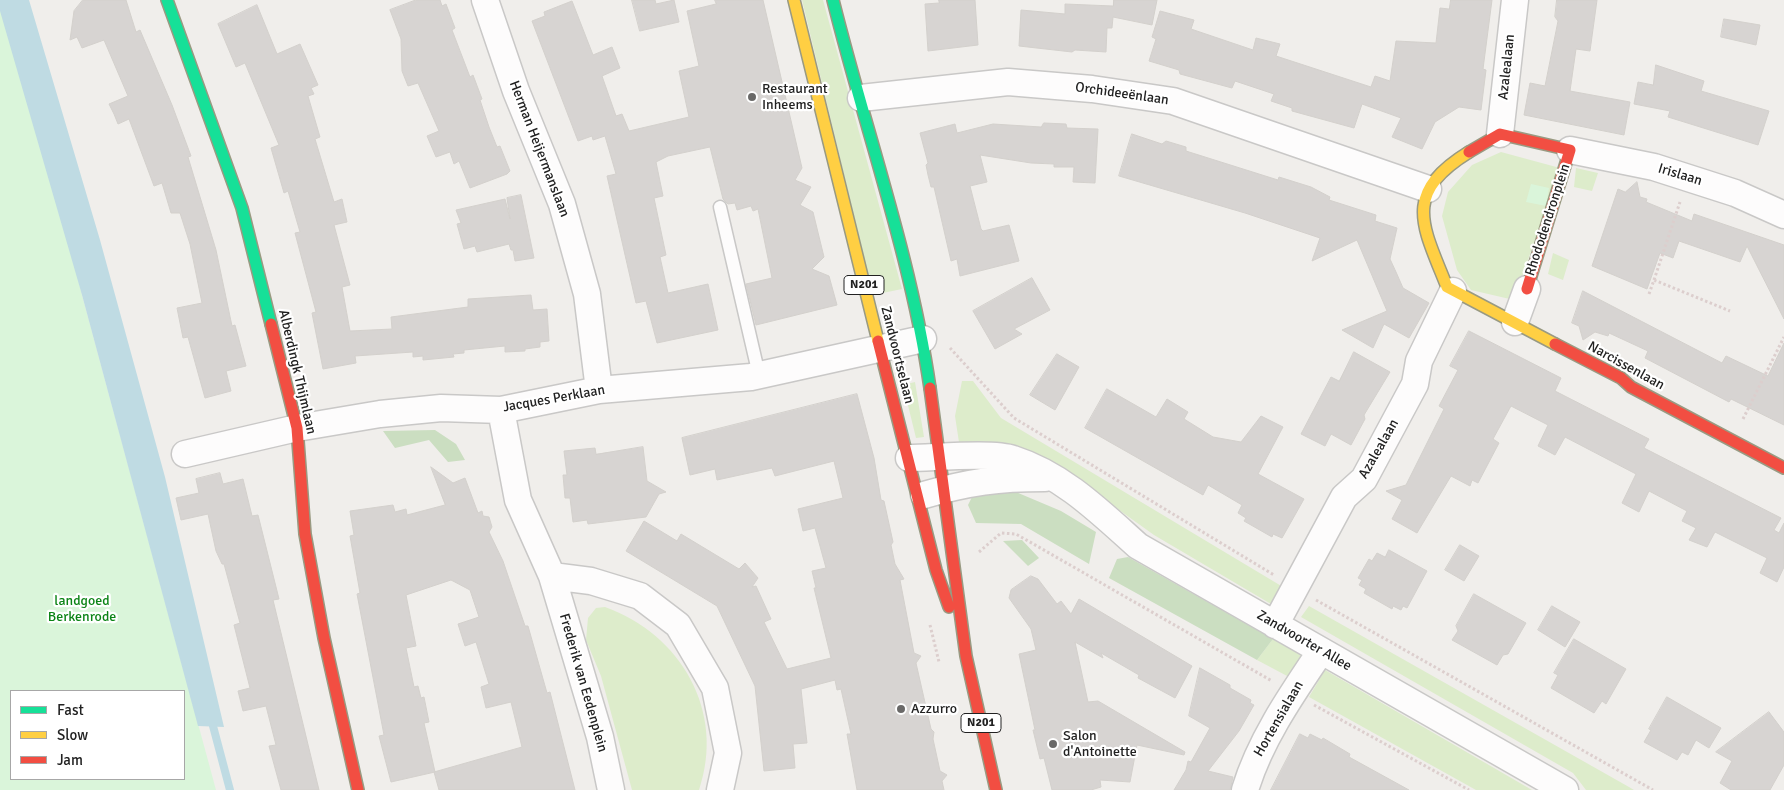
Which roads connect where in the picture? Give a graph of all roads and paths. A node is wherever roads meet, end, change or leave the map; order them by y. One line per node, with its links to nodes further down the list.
1 (167, 0): 25 (street, Alberdingk Thijmlaan)
2 (485, 0): 23 (street, Herman Heijermanslaan)
3 (794, 0): 21 (street, Zandvoortselaan / N201)
4 (833, 0): 6 (street, Zandvoortselaan / N201)
5 (1515, 0): 7 (street, Azalealaan)
6 (861, 98): 10 (street, Orchideeënlaan); 20 (street, Zandvoortselaan / N201)
7 (1500, 134): 8 (street, Rhododendronplein); 10 (street)
8 (1570, 150): 9 (street, Irislaan); 14 (street, Rhododendronplein)
9 (1688, 178): 12 (street, Irislaan); 13 (path)
10 (1428, 189): 15 (street)
11 (720, 207): 22 (lane)
12 (1784, 215)
13 (1654, 280): 16 (path); 17 (path)
14 (1527, 289): 18 (street, Rhododendronplein)
15 (1453, 291): 18 (street, Narcissenlaan); 36 (street, Azalealaan)
16 (1649, 294)
17 (1730, 311)
18 (1515, 322): 26 (street, Narcissenlaan)
19 (1784, 337): 26 (path)
20 (923, 340): 21 (street, Jacques Perklaan); 29 (street, Zandvoortselaan / N201)
21 (880, 349): 22 (street, Jacques Perklaan); 28 (street, Zandvoortselaan / N201)
22 (759, 375): 23 (street, Jacques Perklaan)
23 (599, 390): 24 (street, Jacques Perklaan)
24 (501, 410): 25 (street, Jacques Perklaan); 35 (street, Frederik van Eedenplein)
25 (297, 428): 27 (street, Jacques Perklaan); 40 (street, Alberdingk Thijmlaan)
26 (1732, 441): 30 (street, Narcissenlaan)
27 (185, 454)
28 (909, 458): 29 (street, Zandvoorter Allee); 33 (street, Zandvoortselaan / N201)
29 (940, 458): 31 (street, Zandvoorter Allee); 32 (street, Zandvoortselaan / N201)
30 (1784, 468)
31 (1054, 478): 32 (street); 36 (street, Zandvoorter Allee)
32 (945, 489): 33 (street); 34 (street, Zandvoortselaan / N201)
33 (919, 496): 38 (street, Zandvoortselaan / N201)
34 (955, 566): 38 (street, Zandvoortselaan / N201); 39 (path)
35 (552, 576): 41 (street, Frederik van Eedenplein); 42 (street)
36 (1275, 625): 37 (street, Zandvoorter Allee)
37 (1321, 651): 39 (street, Hortensialaan); 46 (street, Zandvoorter Allee)
38 (966, 656): 43 (street, Zandvoortselaan / N201)
39 (1293, 693): 44 (street, Hortensialaan); 45 (path)
40 (358, 790)
41 (612, 790)
42 (720, 790)
43 (996, 790)
44 (1245, 790)
45 (1469, 790)
46 (1565, 790)

